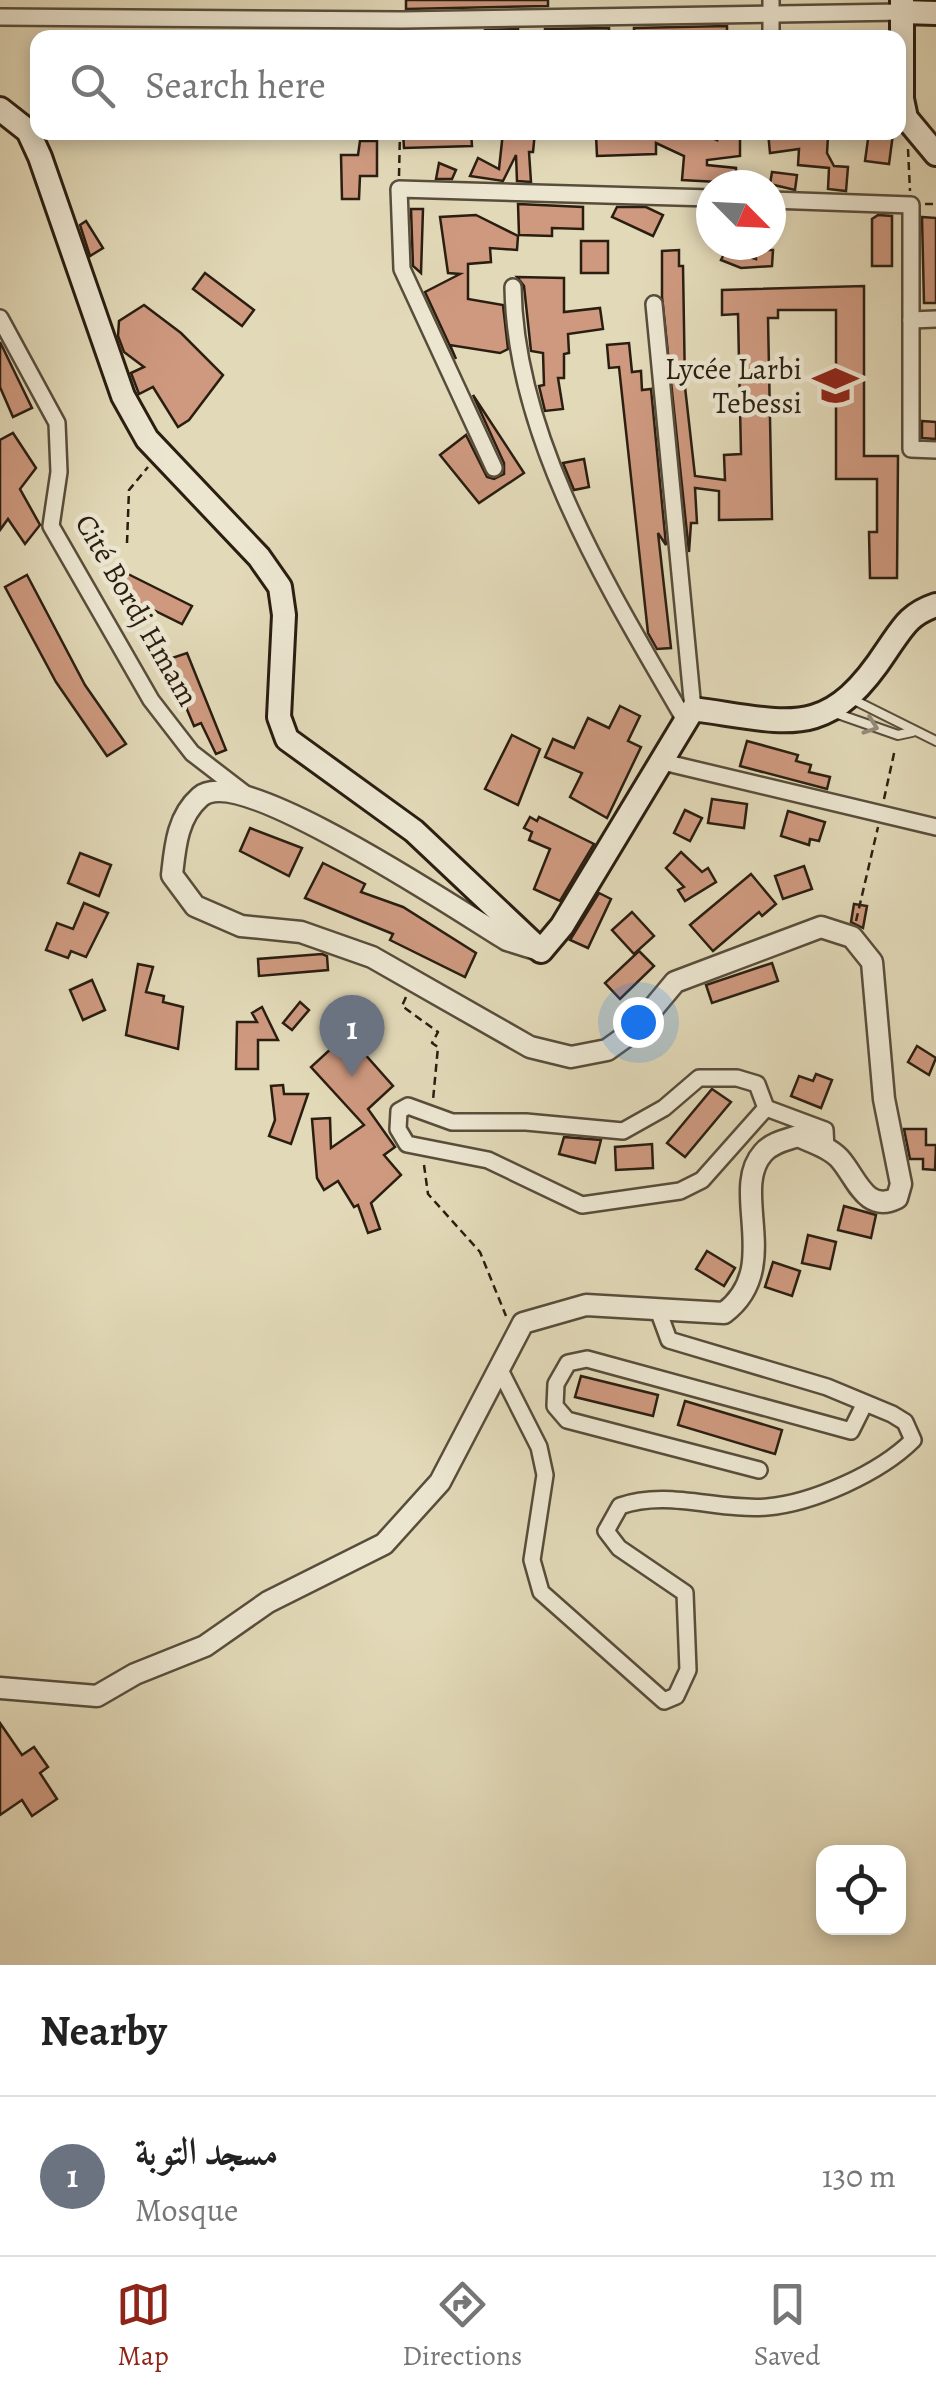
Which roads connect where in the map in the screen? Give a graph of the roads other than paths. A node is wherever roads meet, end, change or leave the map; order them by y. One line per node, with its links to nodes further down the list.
1 (9, 0): 6 (street)
2 (403, 0): 8 (street)
3 (771, 6): 4 (street); 7 (street)
4 (902, 6): 5 (main road)
5 (936, 13)
6 (6, 17): 8 (street)
7 (522, 18): 8 (street); 9 (street)
8 (402, 20)
9 (522, 30)
10 (1, 108): 12 (main road)
11 (906, 122): 14 (main road)
12 (30, 135)
13 (32, 140): 32 (main road)
14 (936, 154)
15 (696, 198): 23 (street)
16 (786, 200): 21 (street)
17 (513, 287): 26 (street)
18 (654, 304): 26 (street)
19 (0, 318): 30 (street, Cité Bordj Hmam)
20 (936, 319): 21 (street)
21 (911, 320): 22 (street)
22 (936, 450)
23 (494, 468)
24 (936, 605): 25 (main road)
25 (840, 704): 26 (main road); 27 (lane); 27 (lane, one-way to 27)
26 (689, 715): 29 (main road)
27 (912, 732): 28 (lane)
28 (936, 741)
29 (663, 762): 31 (street); 32 (main road)
30 (244, 793): 32 (street); 34 (street)
31 (936, 827)
32 (540, 951)
33 (766, 1108): 33 (street); 34 (street)
34 (826, 1148): 35 (street)
35 (658, 1310): 36 (street); 37 (street)
36 (499, 1368): 37 (street); 39 (street)
37 (864, 1405): 38 (street)
38 (758, 1470)
39 (0, 1688)

